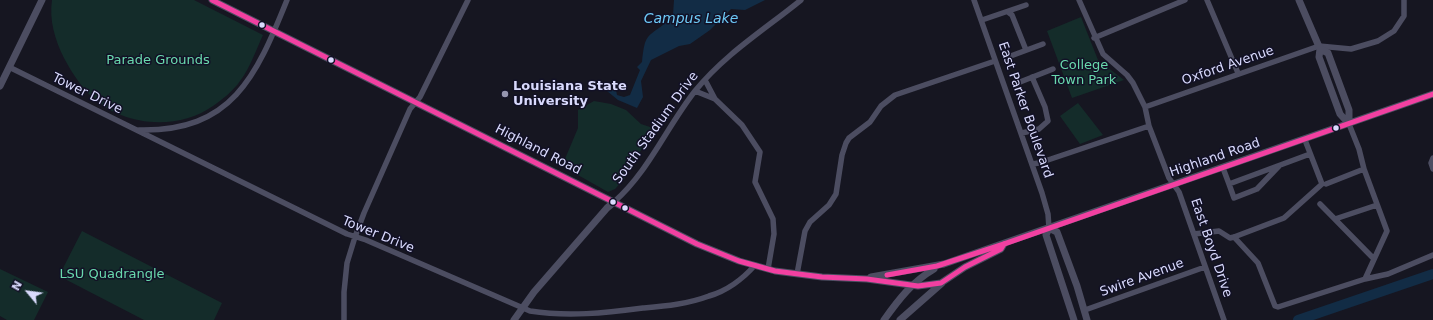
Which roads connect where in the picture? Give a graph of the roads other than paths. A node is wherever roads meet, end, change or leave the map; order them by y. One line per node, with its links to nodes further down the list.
1 (42, 0): 22 (street)
2 (212, 0): 15 (street, Highland Road)
3 (287, 0): 15 (street)
4 (468, 0): 32 (street)
5 (801, 0): 26 (street, South Stadium Drive)
6 (974, 0): 14 (street, East Parker Boulevard)
7 (1079, 0): 16 (street, East Boyd Drive)
8 (1185, 0): 16 (street)
9 (1207, 0): 24 (street)
10 (1300, 0): 18 (street)
11 (1404, 0): 18 (street)
12 (1026, 5): 13 (street)
13 (1008, 12): 14 (street); 19 (street)
14 (982, 20): 21 (street, East Parker Boulevard)
15 (273, 31): 32 (street, Highland Road); 36 (street)
16 (1094, 38): 33 (street, East Boyd Drive)
17 (1043, 44): 19 (street)
18 (1320, 47): 24 (street, Oxford Avenue); 34 (street)
19 (1026, 50): 20 (street)
20 (1008, 57)
21 (995, 61): 37 (street, East Parker Boulevard); 64 (street)
22 (9, 67): 28 (street); 36 (street, Tower Drive)
23 (1053, 69): 25 (street)
24 (1238, 73): 33 (street, Oxford Avenue)
25 (1032, 77): 27 (street); 37 (street)
26 (705, 80): 29 (street, South Stadium Drive); 31 (street)
27 (1020, 82)
28 (0, 86)
29 (695, 91): 31 (street); 49 (street, South Stadium Drive)
30 (1433, 94): 34 (street, Highland Road)
31 (715, 99): 63 (street)
32 (416, 102): 49 (street, Highland Road); 55 (street)
33 (1144, 107): 35 (street, East Boyd Drive)
34 (1349, 124): 38 (street, Highland Road); 44 (street)
35 (1150, 126): 41 (street); 48 (street, East Boyd Drive)
36 (136, 130): 55 (street, Tower Drive)
37 (1022, 133): 41 (street, East Parker Boulevard)
38 (1305, 140): 39 (street); 43 (street, Highland Road)
39 (1310, 154): 42 (street); 56 (street)
40 (1433, 158): 45 (street)
41 (1032, 164): 53 (street, East Parker Boulevard)
42 (1280, 165): 46 (street); 46 (street)
43 (1223, 168): 46 (street); 48 (street, Highland Road)
44 (1364, 168): 47 (street); 51 (street)
45 (1433, 169)
46 (1229, 184)
47 (1326, 184)
48 (1174, 185): 53 (street, Highland Road); 54 (street, East Boyd Drive)
49 (614, 202): 60 (street, Highland Road); 69 (street, South Stadium Drive)
50 (1320, 204): 52 (street)
51 (1377, 205): 52 (street); 59 (street)
52 (1335, 219): 59 (street)
53 (1049, 228): 57 (street, Highland Road); 70 (street); 75 (street)
54 (1194, 234): 56 (street); 62 (street, East Boyd Drive)
55 (355, 237): 69 (street, Tower Drive); 71 (street)
56 (1234, 237): 66 (street)
57 (1004, 244): 61 (street, Highland Road); 67 (street, Highland Road)
58 (1433, 255): 66 (street)
59 (1374, 259): 66 (street)
60 (754, 266): 63 (street, Highland Road); 69 (street, Tower Drive)
61 (937, 266): 65 (street, Highland Road); 68 (street)
62 (1205, 267): 70 (street, Swire Avenue); 77 (street, East Boyd Drive)
63 (768, 269): 64 (street, Highland Road)
64 (797, 274): 65 (street, Highland Road)
65 (866, 279): 68 (street, Highland Road)
66 (1365, 279)
67 (945, 280): 68 (street, Highland Road); 74 (street)
68 (910, 286): 73 (street)
69 (522, 308): 72 (street, South Stadium Drive)
70 (1086, 310): 76 (street)
71 (344, 320)
72 (514, 320)
73 (884, 320)
74 (900, 320)
75 (1074, 320)
76 (1087, 320)
77 (1224, 320)

